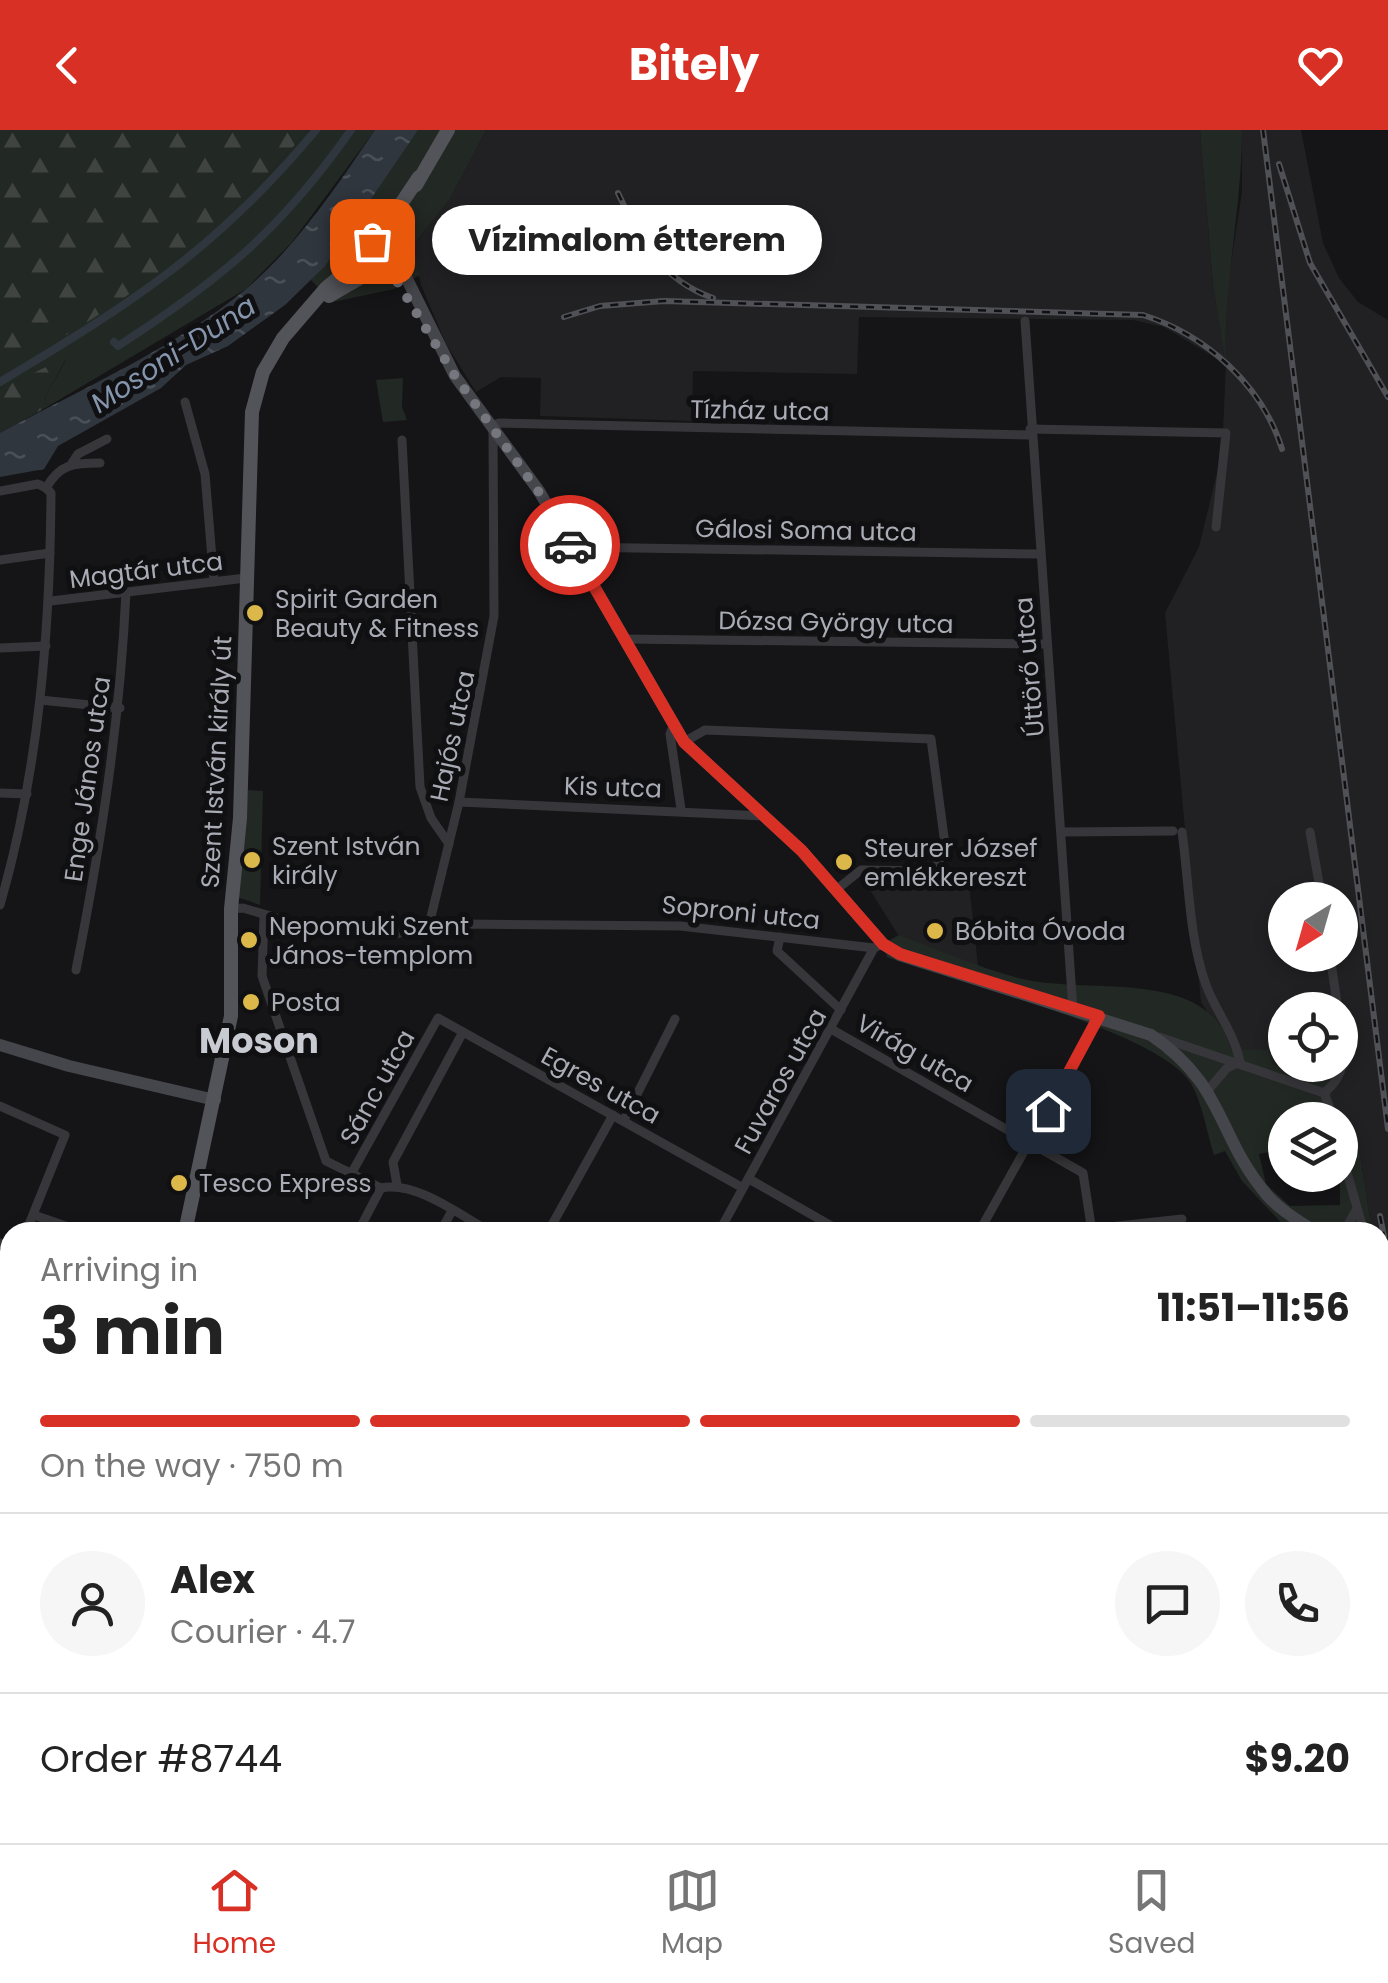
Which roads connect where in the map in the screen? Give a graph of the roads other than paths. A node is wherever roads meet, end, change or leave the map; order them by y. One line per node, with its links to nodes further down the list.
1 (448, 130): 2 (main road)
2 (389, 235): 3 (main road, Szent István király út); 4 (main road)
3 (369, 252): 4 (main road); 5 (main road, Szent István király út)
4 (388, 266): 5 (main road, Szent István király út); 8 (street)
5 (310, 306): 21 (main road, Szent István király út)
6 (1025, 321): 9 (street, Úttörő utca)
7 (185, 402): 22 (street)
8 (491, 429): 9 (street, Tízház utca); 17 (street); 35 (street, Hajós utca)
9 (1030, 432): 16 (street, Tízház utca); 19 (street, Úttörő utca)
10 (107, 438): 12 (street)
11 (402, 440): 40 (street)
12 (72, 463): 13 (street); 14 (street)
13 (100, 463)
14 (46, 488): 15 (street); 18 (street)
15 (0, 491)
16 (1216, 527)
17 (572, 547): 19 (street, Gálosi Soma utca); 25 (street)
18 (50, 553): 20 (street); 24 (street)
19 (1040, 554): 26 (street, Úttörő utca)
20 (0, 560)
21 (246, 578): 22 (street, Magtár utca); 45 (main road, Szent István király út)
22 (214, 582): 23 (street, Magtár utca)
23 (126, 592): 24 (street, Magtár utca); 30 (street, Enge János utca)
24 (51, 601): 27 (street)
25 (626, 639): 26 (street, Dózsa György utca); 31 (street)
26 (1047, 644): 38 (street, Úttörő utca)
27 (46, 646): 28 (street); 29 (street)
28 (0, 648)
29 (40, 700): 30 (street); 34 (street)
30 (120, 708): 50 (street, Enge János utca)
31 (673, 726): 32 (street); 36 (street)
32 (684, 742): 37 (street); 42 (street)
33 (0, 793): 34 (street)
34 (26, 794): 43 (street)
35 (460, 802): 36 (street, Kis utca); 40 (street, Hajós utca)
36 (681, 810): 37 (street, Kis utca)
37 (765, 816): 42 (street)
38 (1062, 832): 52 (street, Úttörő utca); 60 (street)
39 (1310, 832): 41 (street)
40 (448, 844): 47 (street, Hajós utca)
41 (1319, 882)
42 (836, 890): 49 (street)
43 (2, 892): 44 (street)
44 (0, 905)
45 (231, 909): 46 (street, Soproni utca); 64 (main road, Szent István király út)
46 (264, 916): 47 (street, Soproni utca); 70 (street)
47 (430, 925): 48 (street, Soproni utca)
48 (780, 937): 49 (street, Soproni utca); 51 (street)
49 (879, 946): 51 (street, Fuvaros utca); 52 (street, Soproni utca)
50 (76, 970)
51 (841, 1010): 56 (street, Fuvaros utca)
52 (1073, 1010): 53 (street, Soproni utca)
53 (1099, 1016): 58 (street, Soproni utca); 69 (street)
54 (438, 1018): 57 (street, Egres utca); 70 (street, Sánc utca)
55 (675, 1019): 68 (street)
56 (831, 1029): 69 (street, Virág utca); 71 (street, Fuvaros utca)
57 (464, 1032): 67 (street, Egres utca); 72 (street)
58 (1151, 1035): 60 (street); 62 (street, Soproni utca)
59 (0, 1045): 64 (street)
60 (1240, 1062): 62 (street); 63 (street)
61 (1333, 1082): 63 (street)
62 (1209, 1089): 91 (street, Soproni utca)
63 (1324, 1092): 65 (street)
64 (214, 1100): 81 (main road, Szent István király út)
65 (1328, 1102)
66 (0, 1106): 77 (street)
67 (614, 1115): 68 (street, Egres utca); 85 (street)
68 (624, 1120): 71 (street, Egres utca)
69 (1030, 1142): 88 (street); 89 (street, Virág utca)
70 (350, 1176): 73 (street)
71 (746, 1184): 86 (street, Fuvaros utca); 87 (street, Egres utca)
72 (397, 1185): 73 (street); 75 (street)
73 (381, 1188): 82 (street)
74 (1350, 1192): 76 (street)
75 (452, 1211): 83 (street); 84 (street)
76 (1355, 1212): 92 (street); 93 (street)
77 (34, 1214): 79 (street); 80 (street)
78 (1182, 1219): 90 (street)
79 (30, 1222)
80 (56, 1222)
81 (187, 1222)
82 (363, 1222)
83 (446, 1222)
84 (472, 1222)
85 (554, 1222)
86 (725, 1222)
87 (822, 1222)
88 (985, 1222)
89 (1091, 1222)
90 (1160, 1222)
91 (1301, 1222)
92 (1350, 1222)
93 (1360, 1222)

